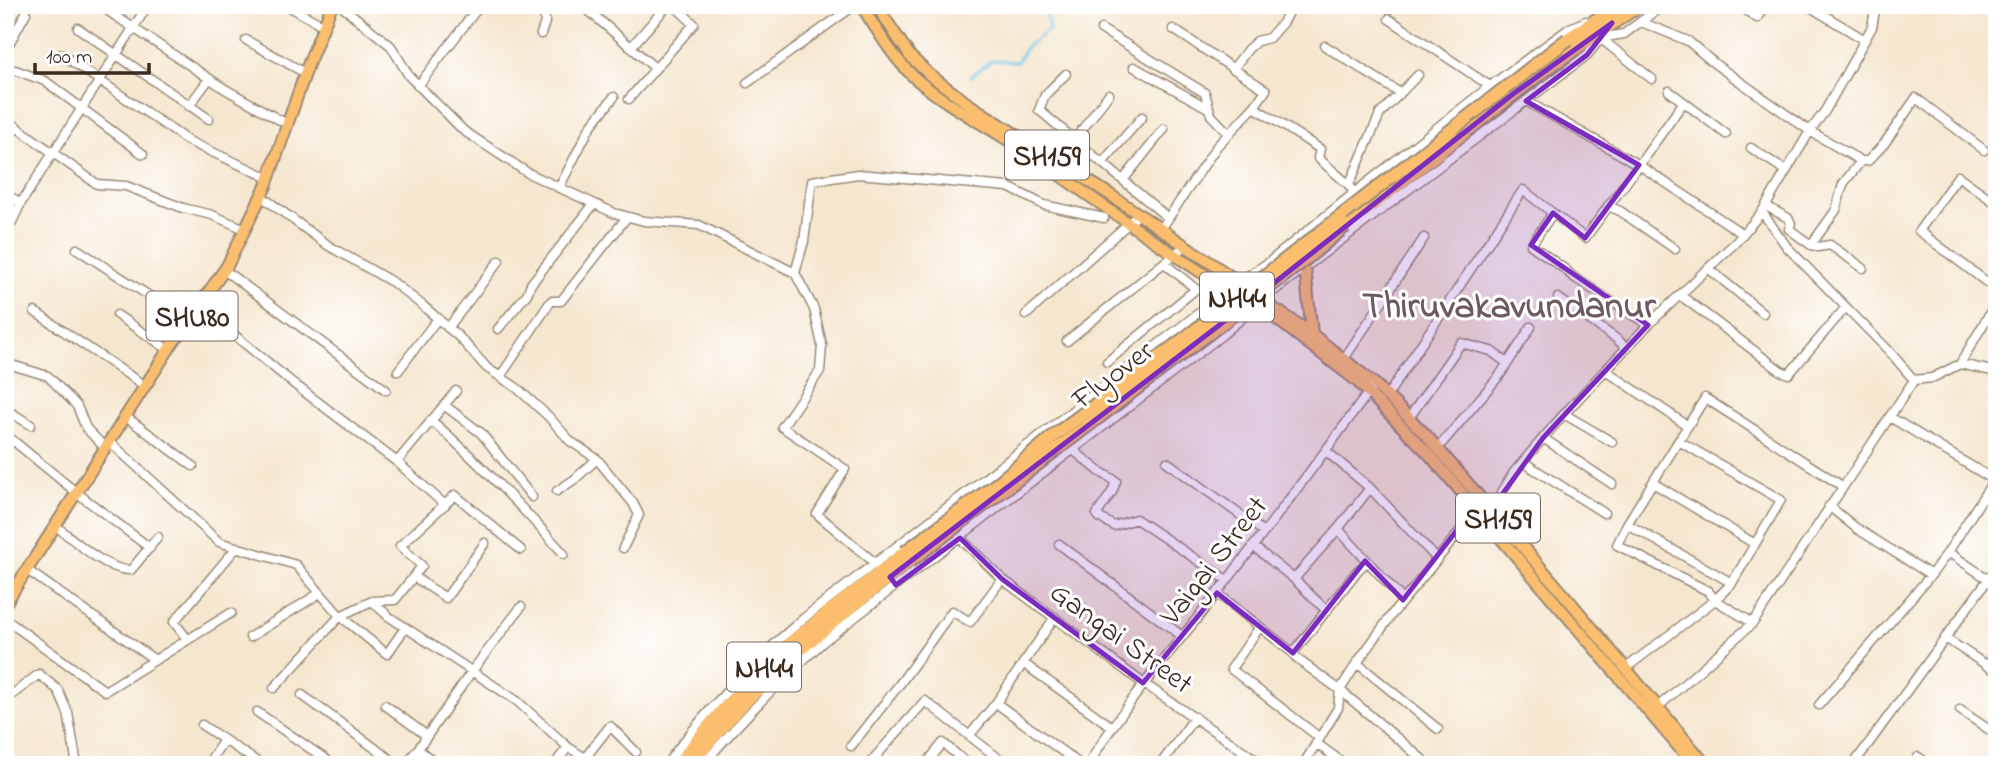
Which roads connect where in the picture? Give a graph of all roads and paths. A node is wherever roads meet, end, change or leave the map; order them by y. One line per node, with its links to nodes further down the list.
1 (99, 5): 30 (street)
2 (148, 5): 30 (street)
3 (286, 5): 29 (street)
4 (332, 5): 29 (main road, SHU80)
5 (340, 5): 55 (street)
6 (480, 5): 55 (street)
7 (544, 5): 34 (street)
8 (582, 5): 25 (street)
9 (600, 5): 25 (street)
10 (668, 5): 40 (street)
11 (674, 5): 45 (street)
12 (855, 5): 54 (street)
13 (861, 5): 103 (main road)
14 (876, 5): 99 (main road, SH159)
15 (1292, 5): 46 (street)
16 (1639, 5): 26 (highway, NH44)
17 (1663, 5): 28 (street)
18 (1739, 5): 19 (street)
19 (1765, 5)
20 (1807, 5): 37 (street)
21 (1876, 5): 37 (street)
22 (1991, 5): 23 (street)
23 (1997, 9)
24 (26, 13): 41 (street)
25 (592, 14): 40 (street)
26 (1613, 14): 35 (street); 38 (highway, NH44); 56 (street)
27 (1389, 19): 56 (street)
28 (1641, 22): 35 (street); 74 (street)
29 (324, 26): 48 (main road, SHU80)
30 (134, 27): 43 (street); 51 (street)
31 (78, 28): 43 (street)
32 (1101, 29): 66 (street)
33 (1172, 29): 46 (street)
34 (541, 34)
35 (1600, 38): 52 (street); 62 (street)
36 (246, 40): 48 (street)
37 (1865, 40): 74 (street)
38 (1572, 44): 210 (highway, NH44, bridge); 210 (highway, Flyover / NH44, bridge)
39 (1325, 46): 58 (street)
40 (631, 47): 45 (street)
41 (5, 51)
42 (61, 54): 53 (street)
43 (116, 55): 53 (street); 64 (street)
44 (1135, 67): 66 (street)
45 (655, 68): 61 (street)
46 (1233, 69): 65 (street)
47 (15, 70): 67 (street)
48 (305, 73): 71 (main road, SHU80)
49 (1066, 74): 77 (street)
50 (1418, 75): 58 (street)
51 (209, 79): 64 (street); 71 (street)
52 (1653, 79)
53 (99, 81): 67 (street); 87 (street)
54 (747, 83)
55 (418, 86): 89 (street)
56 (1490, 86): 90 (street)
57 (1669, 91): 63 (street)
58 (1400, 93): 90 (street)
59 (1110, 94): 77 (street)
60 (614, 97): 89 (street)
61 (629, 99)
62 (1526, 102): 85 (street); 116 (street)
63 (1683, 103): 76 (street); 85 (street)
64 (189, 106): 70 (street)
65 (1254, 107): 75 (street); 90 (street)
66 (1208, 108): 75 (street)
67 (81, 109): 81 (street); 82 (street)
68 (1142, 117): 84 (street)
69 (5, 119): 72 (street)
70 (209, 119)
71 (287, 124): 87 (main road, SHU80)
72 (16, 126): 78 (street); 81 (street)
73 (1164, 130): 88 (street)
74 (1810, 131): 83 (street); 86 (street)
75 (1229, 134): 102 (street)
76 (1726, 134)
77 (1074, 139): 84 (street)
78 (5, 144)
79 (1751, 148): 86 (street)
80 (1984, 150): 83 (street)
81 (53, 152): 93 (street); 105 (street)
82 (143, 154)
83 (1861, 161): 110 (street)
84 (1104, 162): 88 (street)
85 (1639, 165): 96 (street); 107 (street)
86 (1786, 171): 97 (street)
87 (269, 178): 92 (main road, SHU80)
88 (1124, 179): 102 (street)
89 (559, 188): 94 (street)
90 (1351, 189): 121 (street)
91 (5, 194): 93 (street)
92 (261, 196): 105 (main road, SHU80); 134 (street)
93 (21, 203): 104 (street)
94 (594, 204): 100 (street); 139 (street)
95 (1997, 204): 122 (street)
96 (1608, 206): 98 (street); 112 (street)
97 (1764, 209): 107 (street); 110 (street); 129 (street)
98 (1553, 213): 136 (street); 158 (street)
99 (1139, 214): 103 (street); 106 (main road, SH159)
100 (627, 216): 120 (street); 152 (street)
101 (1104, 218): 120 (street)
102 (1168, 218): 106 (street)
103 (1129, 223): 113 (main road); 133 (street)
104 (11, 224)
105 (245, 229): 119 (main road, SHU80)
106 (1161, 229): 109 (main road, SH159)
107 (1744, 234): 118 (street)
108 (1424, 238): 144 (street)
109 (1186, 245): 113 (street); 121 (main road, SH159)
110 (1811, 245): 117 (street)
111 (77, 249): 135 (street)
112 (1675, 249)
113 (1175, 254): 115 (street); 123 (main road)
114 (499, 261): 138 (street)
115 (1164, 263): 141 (street); 145 (street)
116 (1306, 268): 127 (street); 140 (main road)
117 (1863, 268)
118 (1709, 269): 124 (street); 131 (street)
119 (224, 270): 128 (main road, SHU80); 156 (street)
120 (795, 274): 215 (street)
121 (1241, 281): 123 (main road); 127 (main road, SH159)
122 (1997, 290)
123 (1231, 292): 127 (main road, SH159); 215 (street)
124 (1681, 295): 129 (street); 136 (street)
125 (1558, 298): 142 (street)
126 (1997, 301): 148 (street)
127 (1260, 303): 140 (main road, SH159); 155 (main road); 174 (street)
128 (199, 306): 135 (main road, SHU80); 177 (street)
129 (1846, 307): 153 (street)
130 (35, 312): 154 (street)
131 (1763, 313)
132 (117, 315): 143 (street)
133 (1026, 315)
134 (438, 318): 138 (street); 150 (street)
135 (188, 321): 143 (main road, SHU80)
136 (1647, 325): 142 (street)
137 (1531, 327): 147 (street)
138 (449, 328): 152 (street)
139 (498, 329)
140 (1312, 334): 144 (main road, SH159)
141 (1067, 341)
142 (1626, 348): 149 (street)
143 (169, 349): 154 (main road, SHU80)
144 (1343, 359): 155 (main road, SH159)
145 (1107, 362)
146 (5, 363): 172 (street)
147 (1507, 363): 164 (street); 173 (street)
148 (1960, 364): 151 (street); 153 (street)
149 (1605, 369): 161 (street); 167 (street)
150 (398, 372)
151 (1997, 372)
152 (500, 377): 176 (street)
153 (1914, 380): 163 (street)
154 (145, 386): 162 (main road, SHU80)
155 (1372, 388): 158 (main road, SH159); 175 (street, Vaigai Street); 189 (main road)
156 (386, 390)
157 (456, 391): 159 (street)
158 (1387, 396): 164 (main road, SH159)
159 (444, 405): 165 (street); 188 (street)
160 (5, 408): 166 (street)
161 (1564, 414): 169 (street); 171 (street)
162 (126, 417): 172 (main road, SHU80); 180 (street)
163 (1890, 417): 181 (street); 184 (street)
164 (1409, 418): 173 (main road, SH159)
165 (431, 420): 177 (street); 209 (street)
166 (31, 425)
167 (1688, 426): 170 (street); 184 (street)
168 (5, 434): 187 (street)
169 (1543, 438): 179 (street); 183 (street)
170 (1678, 441): 182 (street); 202 (street)
171 (1612, 442)
172 (108, 445): 187 (main road, SHU80); 204 (street)
173 (1438, 449): 189 (main road, SH159)
174 (1073, 450): 199 (street); 221 (street)
175 (1326, 451): 185 (street); 197 (street, Vaigai Street)
176 (597, 459): 186 (street); 206 (street)
177 (397, 462): 190 (street)
178 (1167, 462): 197 (street)
179 (1523, 462): 192 (street); 193 (street)
180 (193, 466)
181 (1995, 477): 208 (street)
182 (1653, 483): 194 (street); 202 (street)
183 (1612, 484)
184 (1842, 486): 191 (street)
185 (1370, 488): 196 (street); 211 (street)
186 (557, 491)
187 (77, 493): 195 (main road, SHU80); 205 (street)
188 (532, 497)
189 (1477, 504): 192 (main road, SH159); 211 (street); 256 (main road)
190 (445, 505): 207 (street); 217 (street)
191 (1829, 506): 216 (street); 236 (street)
192 (1491, 510): 249 (main road, SH159)
193 (1604, 513)
194 (1627, 524): 222 (street); 227 (street)
195 (56, 526): 205 (street); 214 (main road, SHU80)
196 (1338, 529): 212 (street); 219 (street)
197 (1264, 532): 203 (street, Vaigai Street)
198 (158, 537): 205 (street)
199 (960, 538): 215 (street); 218 (street, Gangai Street)
200 (485, 542): 217 (street)
201 (1059, 544): 239 (street)
202 (1755, 544): 222 (street)
203 (1254, 546): 219 (street); 221 (street, Vaigai Street)
204 (237, 547): 224 (street); 242 (street)
205 (150, 548)
206 (623, 548)
207 (520, 551)
208 (1948, 552): 216 (street); 220 (street)
209 (564, 554)
210 (907, 557): 215 (highway, NH44)
211 (1437, 559): 226 (street)
212 (1367, 562): 226 (street); 231 (street)
213 (1997, 568): 220 (street)
214 (27, 570): 229 (main road, SHU80); 245 (street)
215 (886, 574): 223 (highway, NH44); 280 (street); 288 (street)
216 (1931, 575): 260 (street)
217 (414, 577): 228 (street)
218 (1002, 579): 234 (street, Gangai Street); 273 (street)
219 (1294, 579): 231 (street)
220 (1988, 579): 241 (street)
221 (1227, 580): 225 (street, Vaigai Street)
222 (1732, 583): 227 (street)
223 (867, 589): 289 (highway, NH44); 290 (highway, NH44)
224 (320, 593): 233 (street); 240 (street)
225 (1217, 593): 238 (street); 239 (street, Vaigai Street)
226 (1404, 600): 247 (street)
227 (1715, 600): 236 (street); 249 (street)
228 (372, 601): 233 (street); 237 (street)
229 (5, 604)
230 (521, 607): 250 (street)
231 (1327, 611): 244 (street)
232 (231, 613): 242 (street)
233 (340, 616): 237 (street); 253 (street)
234 (1055, 617): 246 (street); 252 (street, Gangai Street)
235 (5, 619): 245 (street)
236 (1752, 623): 261 (street)
237 (405, 628): 250 (street)
238 (1259, 628): 244 (street); 272 (street)
239 (1182, 636): 252 (street, Vaigai Street)
240 (250, 637)
241 (1945, 638): 248 (street); 305 (street)
242 (188, 640): 245 (street)
243 (1997, 651): 248 (street)
244 (1293, 653): 254 (street)
245 (155, 660)
246 (1023, 663): 258 (street); 266 (street)
247 (1357, 663): 254 (street); 267 (street)
248 (1987, 666): 251 (street)
249 (1626, 668): 256 (main road, SH159)
250 (472, 671): 269 (street); 274 (street)
251 (1997, 672)
252 (1143, 683): 264 (street, Gangai Street); 266 (street, Vaigai Street)
253 (274, 688)
254 (1340, 690): 272 (street); 302 (street)
255 (302, 695): 284 (street)
256 (1642, 696): 261 (main road, SH159); 303 (main road)
257 (5, 700): 281 (street)
258 (996, 703): 270 (street); 295 (street)
259 (385, 705): 269 (street)
260 (1819, 705)
261 (1658, 707): 304 (main road, SH159)
262 (1960, 710): 268 (street)
263 (257, 712): 279 (street)
264 (1195, 718): 276 (street, Gangai Street); 297 (street)
265 (202, 725): 271 (street)
266 (1112, 727): 296 (street, Vaigai Street)
267 (1438, 729)
268 (1997, 735)
269 (427, 736): 275 (street)
270 (969, 736): 291 (street); 294 (street)
271 (224, 740): 282 (street); 283 (street)
272 (1318, 741): 300 (street); 301 (street)
273 (851, 746)
274 (568, 747): 277 (street); 287 (street)
275 (418, 749): 285 (street); 286 (street)
276 (1244, 751): 298 (street); 299 (street, Gangai Street)
277 (636, 752)
278 (1918, 757): 306 (street)
279 (331, 764)
280 (705, 764)
281 (77, 765)
282 (208, 765)
283 (261, 765)
284 (398, 765)
285 (405, 765)
286 (439, 765)
287 (554, 765)
288 (666, 765)
289 (678, 765)
290 (691, 765)
291 (868, 765)
292 (925, 765): 293 (street)
293 (969, 765)
294 (1007, 765)
295 (1081, 765)
296 (1088, 765)
297 (1160, 765)
298 (1234, 765)
299 (1265, 765)
300 (1303, 765)
301 (1346, 765)
302 (1429, 765)
303 (1694, 765)
304 (1706, 765)
305 (1853, 765)
306 (1931, 765)

